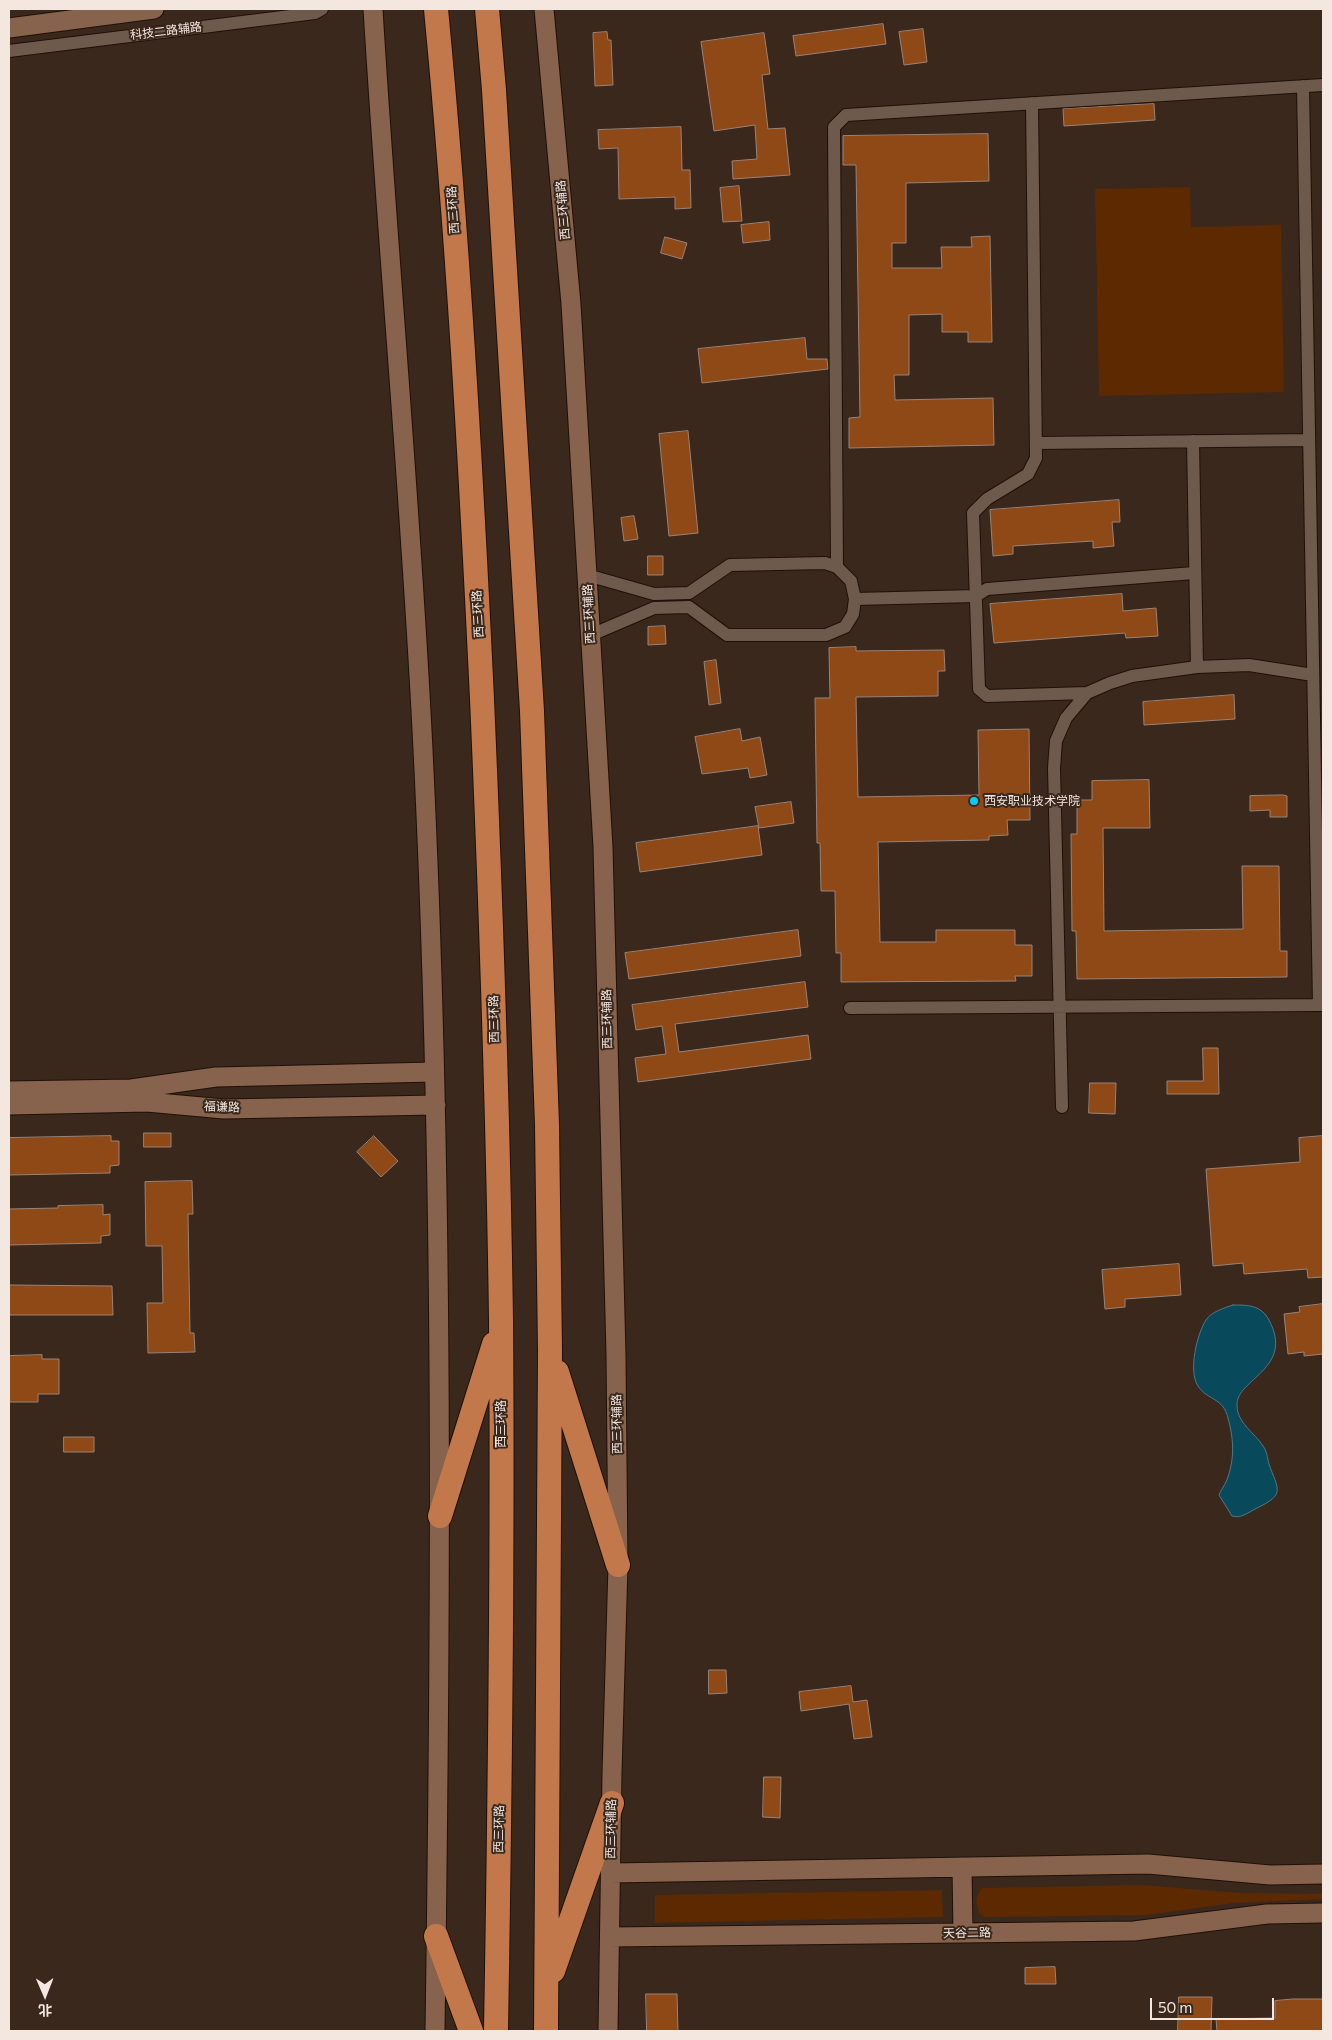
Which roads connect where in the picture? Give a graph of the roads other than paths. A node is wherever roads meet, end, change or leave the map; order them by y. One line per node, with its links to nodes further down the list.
1 (154, 9): 7 (main road)
2 (322, 9): 8 (street, 科技二路辅路)
3 (373, 9): 28 (main road)
4 (436, 9): 33 (highway, 西三环路)
5 (487, 9): 34 (highway)
6 (544, 9): 18 (main road, 西三环辅路)
7 (9, 28)
8 (9, 51)
9 (1323, 85): 10 (street)
10 (1303, 86): 11 (street); 12 (street)
11 (1032, 103): 13 (street); 16 (street)
12 (1309, 440): 14 (street); 15 (street)
13 (1036, 442): 14 (street); 19 (street)
14 (1193, 442): 17 (street)
15 (1317, 563): 23 (street)
16 (836, 566): 18 (street); 20 (street)
17 (1194, 573): 19 (street); 22 (street)
18 (587, 575): 21 (main road, 西三环辅路)
19 (976, 596): 20 (street); 24 (street)
20 (855, 599): 21 (street)
21 (590, 635): 36 (main road, 西三环辅路)
22 (1196, 667): 23 (street); 24 (street)
23 (1313, 675): 25 (street)
24 (1087, 693): 26 (street)
25 (1321, 1005): 26 (street)
26 (1059, 1007): 27 (street); 32 (street)
27 (850, 1008)
28 (434, 1072): 29 (main road); 31 (main road)
29 (9, 1090)
30 (9, 1105): 31 (main road, 福谦路)
31 (436, 1105): 35 (main road)
32 (1062, 1107)
33 (501, 1320): 35 (highway); 48 (highway, 西三环路)
34 (550, 1351): 36 (highway); 45 (highway)
35 (440, 1516): 43 (main road)
36 (618, 1566): 37 (main road, 西三环辅路)
37 (612, 1803): 39 (main road, 西三环辅路); 45 (highway)
38 (962, 1867): 39 (main road); 40 (main road); 42 (main road)
39 (610, 1873): 44 (main road, 西三环辅路)
40 (1323, 1874)
41 (1323, 1913): 42 (main road, 天谷二路)
42 (964, 1933): 44 (main road, 天谷二路)
43 (436, 1936): 46 (main road); 47 (highway)
44 (610, 1937): 50 (main road, 西三环辅路)
45 (546, 1989): 49 (highway)
46 (435, 2031)
47 (472, 2031)
48 (496, 2031)
49 (546, 2031)
50 (608, 2031)

